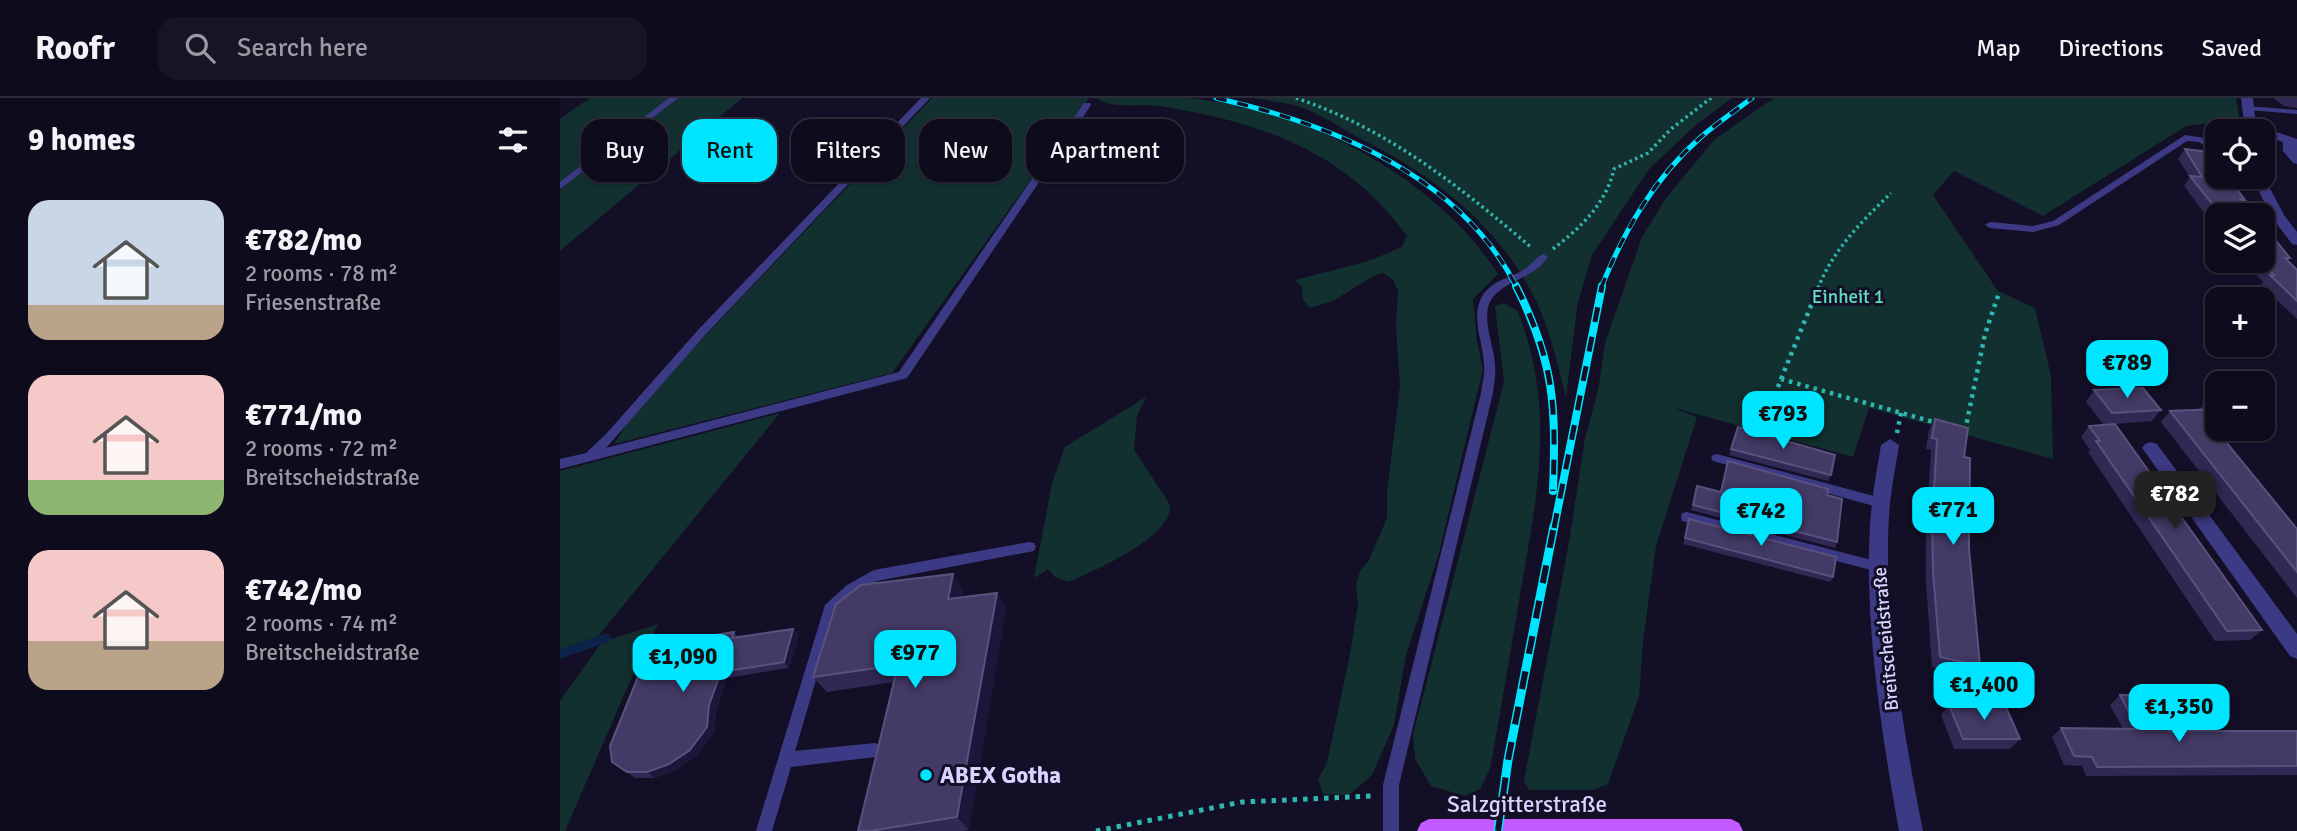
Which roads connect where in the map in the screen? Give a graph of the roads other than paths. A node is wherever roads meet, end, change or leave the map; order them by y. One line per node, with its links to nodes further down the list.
1 (674, 98): 10 (lane)
2 (926, 98): 17 (lane)
3 (2248, 103): 5 (lane)
4 (1087, 106): 17 (lane)
5 (2297, 111)
6 (2275, 136): 7 (street)
7 (2293, 142): 9 (street)
8 (2205, 143): 12 (lane)
9 (2297, 160)
10 (560, 186)
11 (2264, 189): 13 (street)
12 (1990, 225)
13 (2297, 241)
14 (1543, 257): 28 (lane)
15 (1890, 445): 20 (street, Breitscheidstraße)
16 (2151, 448): 24 (street)
17 (588, 457): 19 (lane)
18 (1717, 458): 20 (lane)
19 (560, 464)
20 (1881, 503): 23 (street, Breitscheidstraße)
21 (1687, 517): 23 (lane)
22 (1029, 547): 26 (lane)
23 (1880, 567): 33 (street, Breitscheidstraße)
24 (2297, 650)
25 (875, 750): 26 (lane)
26 (785, 760): 27 (lane)
27 (764, 831)
28 (1391, 831)
29 (1429, 831): 30 (main road, Salzgitterstraße)
30 (1572, 831): 31 (main road, Salzgitterstraße)
31 (1625, 831): 32 (main road, Salzgitterstraße)
32 (1731, 831)
33 (1911, 831)

